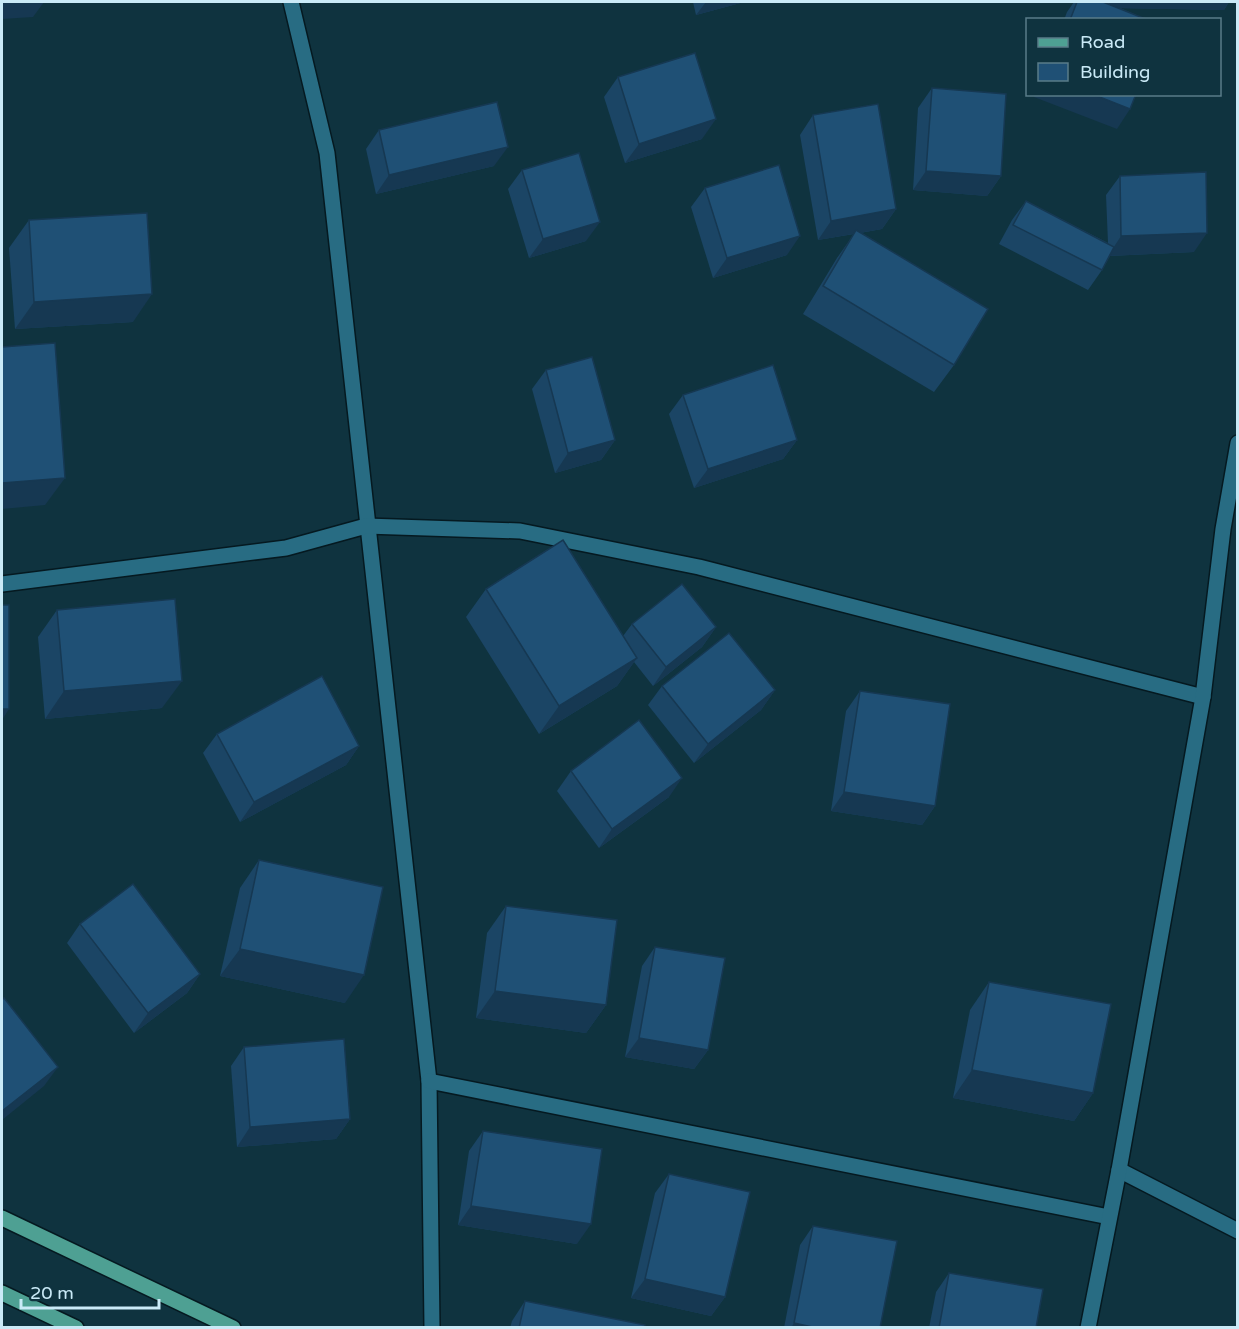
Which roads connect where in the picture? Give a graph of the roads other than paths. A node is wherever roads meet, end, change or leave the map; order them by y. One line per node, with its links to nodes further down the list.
1 (291, 2): 3 (street)
2 (1238, 443): 5 (street)
3 (366, 526): 4 (street); 5 (street); 6 (street)
4 (2, 584)
5 (1203, 697): 7 (street)
6 (429, 1081): 8 (street); 14 (street)
7 (1119, 1170): 8 (street); 10 (street)
8 (1109, 1217): 15 (street)
9 (2, 1218): 13 (main road)
10 (1238, 1231)
11 (2, 1293): 12 (main road)
12 (76, 1328)
13 (233, 1328)
14 (432, 1328)
15 (1088, 1328)

